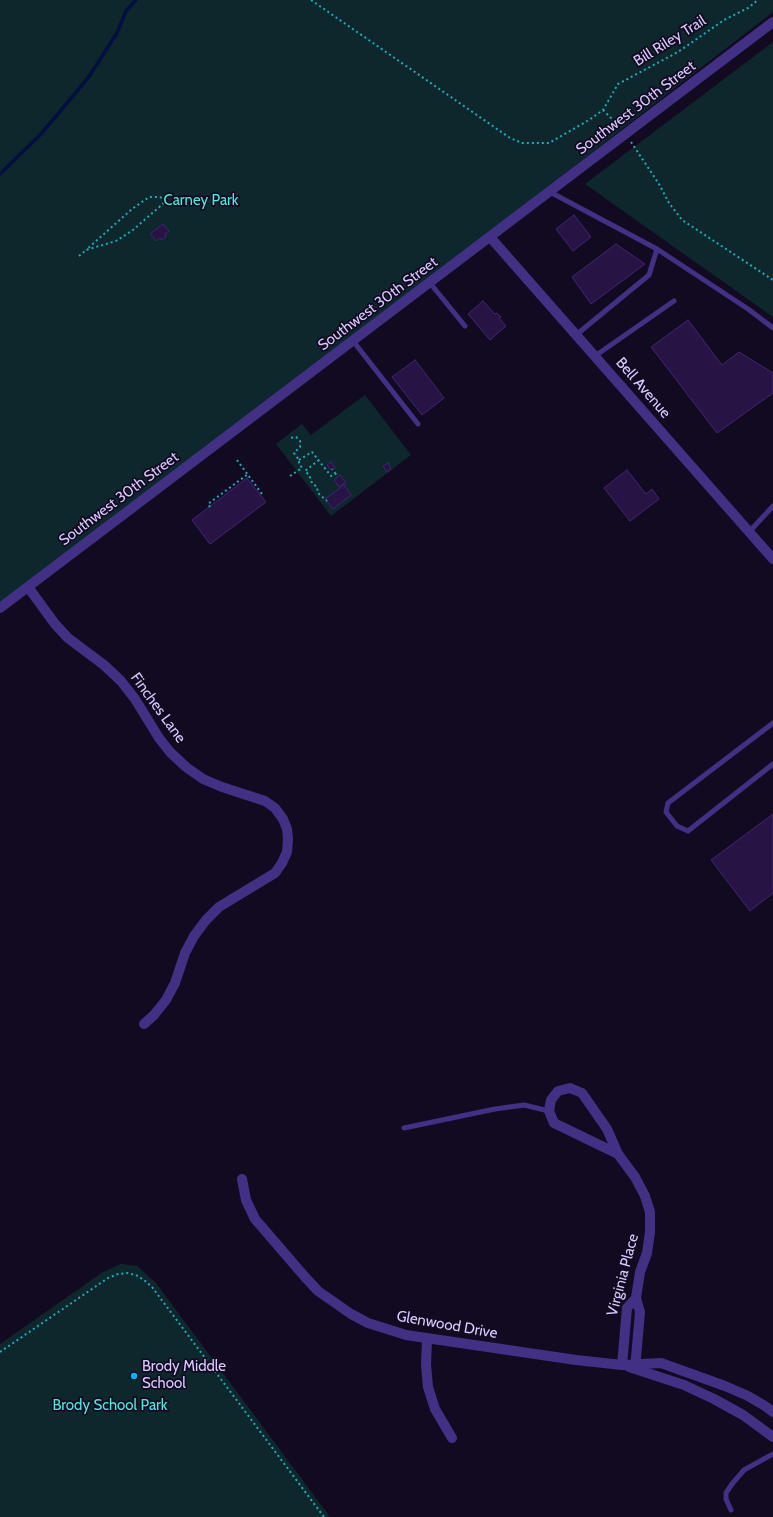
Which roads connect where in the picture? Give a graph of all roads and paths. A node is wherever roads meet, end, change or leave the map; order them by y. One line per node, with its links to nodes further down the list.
1 (311, 0): 4 (path)
2 (758, 0): 4 (path, Bill Riley Trail)
3 (773, 22): 5 (street, Southwest 30th Street)
4 (603, 110): 5 (path)
5 (626, 134): 6 (street, Southwest 30th Street); 11 (path)
6 (550, 192): 7 (street, Southwest 30th Street); 8 (lane)
7 (490, 237): 12 (street, Southwest 30th Street); 16 (street, Bell Avenue)
8 (657, 249): 15 (lane); 16 (lane)
9 (86, 250): 9 (path); 10 (path)
10 (79, 256)
11 (773, 280)
12 (430, 283): 14 (lane); 17 (street, Southwest 30th Street)
13 (674, 301): 18 (lane)
14 (465, 326)
15 (773, 328)
16 (576, 335): 18 (street, Bell Avenue)
17 (352, 341): 19 (lane); 37 (street, Southwest 30th Street)
18 (595, 356): 35 (street, Bell Avenue)
19 (418, 424)
20 (290, 438): 22 (path)
21 (236, 460): 28 (path)
22 (299, 460): 23 (path); 24 (path)
23 (319, 460): 26 (path); 27 (path)
24 (302, 468): 26 (path); 29 (path)
25 (332, 470): 27 (path)
26 (305, 471): 32 (path)
27 (335, 473): 30 (path)
28 (248, 474): 31 (path); 34 (path)
29 (290, 476)
30 (338, 477)
31 (262, 494)
32 (327, 502)
33 (773, 506): 35 (lane)
34 (210, 507)
35 (749, 532): 36 (street, Bell Avenue)
36 (773, 559)
37 (28, 587): 38 (street, Southwest 30th Street); 41 (street, Finches Lane)
38 (0, 608)
39 (773, 723): 40 (lane)
40 (773, 764)
41 (144, 1024)
42 (549, 1111): 43 (lane); 44 (street, Virginia Place); 44 (street, Virginia Place)
43 (404, 1128)
44 (618, 1154): 46 (street, Virginia Place)
45 (242, 1179): 47 (street, Glenwood Drive)
46 (636, 1298): 49 (street, Virginia Place); 50 (street)
47 (427, 1339): 49 (street, Glenwood Drive); 53 (street)
48 (0, 1352): 56 (path)
49 (622, 1365): 50 (street, Glenwood Drive)
50 (635, 1367): 51 (street, Glenwood Drive); 52 (street, Glenwood Drive)
51 (773, 1412)
52 (773, 1437)
53 (452, 1438)
54 (773, 1454): 55 (lane)
55 (731, 1510)
56 (324, 1517)

